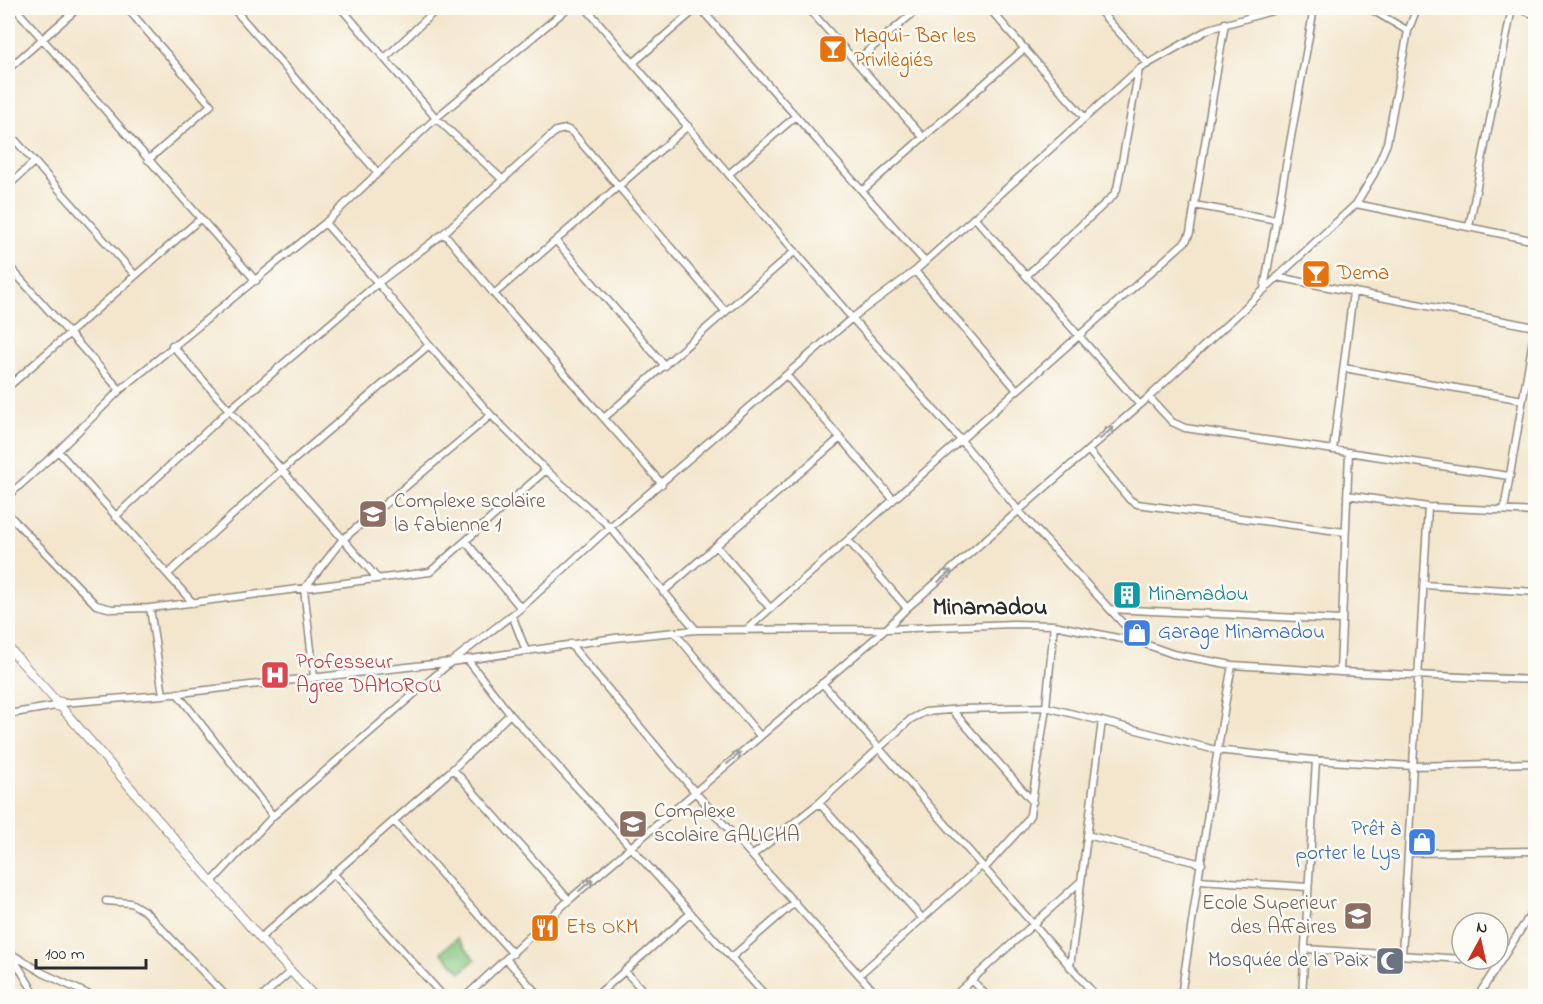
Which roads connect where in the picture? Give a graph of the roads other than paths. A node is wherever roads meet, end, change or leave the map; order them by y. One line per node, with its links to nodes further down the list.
1 (15, 8): 23 (street)
2 (78, 8): 23 (street)
3 (127, 8): 37 (street)
4 (233, 8): 39 (street)
5 (341, 8): 25 (street)
6 (438, 8): 25 (street)
7 (568, 8): 33 (street)
8 (586, 8): 27 (street)
9 (699, 8): 27 (street); 31 (street)
10 (919, 8): 26 (street)
11 (989, 8): 24 (street)
12 (1097, 8): 28 (street)
13 (1282, 8): 21 (street)
14 (1314, 8): 49 (street)
15 (1369, 8): 22 (street)
16 (1417, 8): 22 (street)
17 (1512, 8): 51 (street)
18 (1517, 8): 20 (street)
19 (812, 9): 26 (street)
20 (1536, 15)
21 (1225, 24): 28 (street); 46 (street)
22 (1408, 31): 45 (street)
23 (41, 38): 29 (street); 37 (street)
24 (1025, 48): 32 (street); 36 (street)
25 (385, 58): 33 (street)
26 (856, 61): 36 (street)
27 (633, 63): 34 (street)
28 (1147, 63): 30 (street)
29 (8, 69)
30 (1139, 69): 32 (street); 61 (street)
31 (796, 116): 40 (street); 44 (street)
32 (1084, 117): 47 (street)
33 (436, 118): 39 (street); 41 (street)
34 (688, 126): 40 (street); 43 (street)
35 (8, 132): 38 (street)
36 (923, 137): 44 (street)
37 (148, 159): 48 (street)
38 (34, 162): 42 (street); 60 (street)
39 (378, 173): 50 (street)
40 (729, 174): 55 (street)
41 (503, 180): 43 (street); 52 (street)
42 (8, 186)
43 (620, 186): 54 (street); 69 (street)
44 (862, 191): 56 (street)
45 (1356, 204): 51 (street); 62 (street)
46 (1194, 205): 49 (street); 73 (street)
47 (975, 218): 56 (street); 61 (street)
48 (200, 219): 60 (street); 64 (street)
49 (1277, 220): 66 (street)
50 (326, 223): 64 (street); 65 (street)
51 (1468, 227): 53 (street)
52 (444, 233): 65 (street); 68 (street)
53 (1536, 241)
54 (557, 242): 68 (street); 76 (street)
55 (795, 251): 69 (street); 70 (street)
56 (925, 262): 58 (street)
57 (8, 266): 59 (street)
58 (915, 271): 70 (street); 81 (street)
59 (14, 273): 63 (street); 72 (street)
60 (135, 275): 72 (street)
61 (1026, 276): 73 (street)
62 (1277, 277): 66 (street); 67 (street)
63 (8, 279)
64 (256, 281): 74 (street)
65 (378, 283): 75 (street); 85 (street)
66 (1264, 289): 82 (street)
67 (1353, 292): 71 (street); 77 (street)
68 (494, 294): 87 (street)
69 (725, 311): 76 (street)
70 (852, 318): 78 (street); 89 (street)
71 (1535, 325): 83 (street)
72 (68, 333): 79 (street); 80 (street)
73 (1080, 336): 81 (street); 84 (street)
74 (172, 345): 80 (street); 85 (street)
75 (429, 345): 86 (street); 94 (street)
76 (665, 366): 87 (street)
77 (1344, 368): 83 (street); 91 (street)
78 (787, 376): 88 (street); 97 (street)
79 (8, 387)
80 (120, 390): 92 (street)
81 (1017, 390): 89 (street)
82 (1149, 397): 84 (street); 91 (street)
83 (1523, 400): 96 (street)
84 (1140, 405): 90 (street, one-way to 84)
85 (228, 411): 94 (street); 106 (street)
86 (490, 415): 95 (street); 109 (street)
87 (605, 417): 97 (street)
88 (840, 438): 100 (street); 112 (street)
89 (960, 439): 100 (street); 102 (street)
90 (1088, 450): 102 (street); 108 (street)
91 (1333, 450): 93 (street)
92 (58, 451): 99 (street); 106 (street)
93 (1349, 452): 96 (street); 98 (street)
94 (282, 470): 109 (street); 113 (street)
95 (546, 470): 107 (street); 111 (street)
96 (1509, 476): 103 (street)
97 (662, 484): 107 (street)
98 (1347, 495): 101 (street); 108 (street)
99 (8, 496)
100 (893, 499): 110 (street)
101 (1428, 507): 103 (street); 115 (street)
102 (1018, 510): 123 (street, one-way to 102); 124 (street)
103 (1504, 510): 104 (street)
104 (1536, 512)
105 (8, 514): 120 (street)
106 (115, 517): 113 (street)
107 (610, 527): 117 (street); 121 (street)
108 (1345, 532): 126 (street)
109 (342, 540): 114 (street); 116 (street)
110 (848, 540): 122 (street); 123 (street)
111 (466, 542): 114 (street); 121 (street)
112 (717, 547): 117 (street); 122 (street)
113 (168, 574): 119 (street)
114 (378, 579): 116 (street)
115 (1424, 585): 118 (street); 140 (street)
116 (304, 589): 119 (street); 141 (street)
117 (663, 592): 129 (street)
118 (1536, 592)
119 (193, 603): 120 (street)
120 (150, 608): 145 (street)
121 (521, 608): 125 (street)
122 (770, 608): 130 (street)
123 (907, 608): 128 (street)
124 (1109, 609): 126 (street); 133 (street)
125 (512, 615): 135 (street); 137 (street)
126 (1341, 620): 139 (street)
127 (1054, 625): 128 (street); 133 (street); 147 (street)
128 (886, 629): 130 (street); 143 (street)
129 (696, 630): 130 (street); 131 (street)
130 (746, 630)
131 (675, 633): 132 (street); 152 (street)
132 (570, 644): 135 (street); 159 (street)
133 (1142, 644): 138 (street)
134 (8, 647): 146 (street)
135 (526, 651): 136 (street)
136 (467, 660): 137 (street); 150 (street)
137 (452, 662): 141 (street); 162 (street)
138 (1232, 665): 139 (street); 154 (street)
139 (1340, 672): 140 (street)
140 (1419, 675): 142 (street); 157 (street)
141 (314, 676): 144 (street)
142 (1536, 680)
143 (822, 683): 152 (street); 153 (street)
144 (177, 693): 145 (street); 162 (street)
145 (163, 695): 146 (street)
146 (59, 704): 149 (street); 174 (street)
147 (1046, 707): 148 (street); 151 (street); 160 (street)
148 (952, 710): 153 (street); 160 (street)
149 (8, 714)
150 (510, 714): 158 (street); 165 (street)
151 (1102, 721): 154 (street); 164 (street)
152 (760, 736): 159 (street, one-way to 152)
153 (879, 747): 161 (street); 170 (street)
154 (1216, 750): 155 (street); 169 (street)
155 (1316, 760): 157 (street); 175 (street)
156 (1536, 763): 157 (street)
157 (1413, 766): 167 (street)
158 (453, 769): 163 (street); 176 (street)
159 (695, 792): 165 (street); 168 (street)
160 (1032, 802): 170 (street)
161 (819, 803): 168 (street); 181 (street)
162 (273, 816): 174 (street)
163 (394, 821): 171 (street); 187 (street)
164 (1087, 835): 169 (street); 173 (street)
165 (632, 846): 176 (street, one-way to 165); 180 (street)
166 (1536, 851): 167 (street)
167 (1408, 853): 188 (street)
168 (753, 855): 178 (street)
169 (1202, 864): 172 (street)
170 (982, 867): 181 (street); 182 (street)
171 (333, 873): 183 (street); 203 (street)
172 (1199, 880): 175 (street); 213 (street)
173 (1081, 881): 182 (street); 192 (street)
174 (212, 882): 183 (street)
175 (1308, 887): 185 (street)
176 (569, 900): 187 (street)
177 (106, 901): 200 (street)
178 (795, 902): 189 (street); 196 (street)
179 (1536, 906): 184 (street)
180 (691, 913): 189 (street); 194 (street)
181 (923, 919): 196 (street)
182 (1033, 926): 192 (street); 197 (street)
183 (260, 938): 193 (street)
184 (1510, 946)
185 (1305, 949): 188 (street); 214 (street)
186 (9, 951): 198 (street); 199 (street)
187 (513, 954): 191 (street)
188 (1402, 955): 190 (street)
189 (732, 957): 208 (street)
190 (1450, 957)
191 (507, 960): 204 (street); 205 (street)
192 (1070, 967): 212 (street)
193 (291, 970): 201 (street); 202 (street)
194 (625, 971): 206 (street); 207 (street)
195 (1494, 971): 215 (street)
196 (859, 975): 209 (street)
197 (972, 980): 210 (street); 211 (street)
198 (36, 996)
199 (92, 996)
200 (226, 996)
201 (264, 996)
202 (314, 996)
203 (443, 996)
204 (466, 996)
205 (539, 996)
206 (596, 996)
207 (648, 996)
208 (765, 996)
209 (878, 996)
210 (954, 996)
211 (987, 996)
212 (1096, 996)
213 (1181, 996)
214 (1302, 996)
215 (1478, 996)

